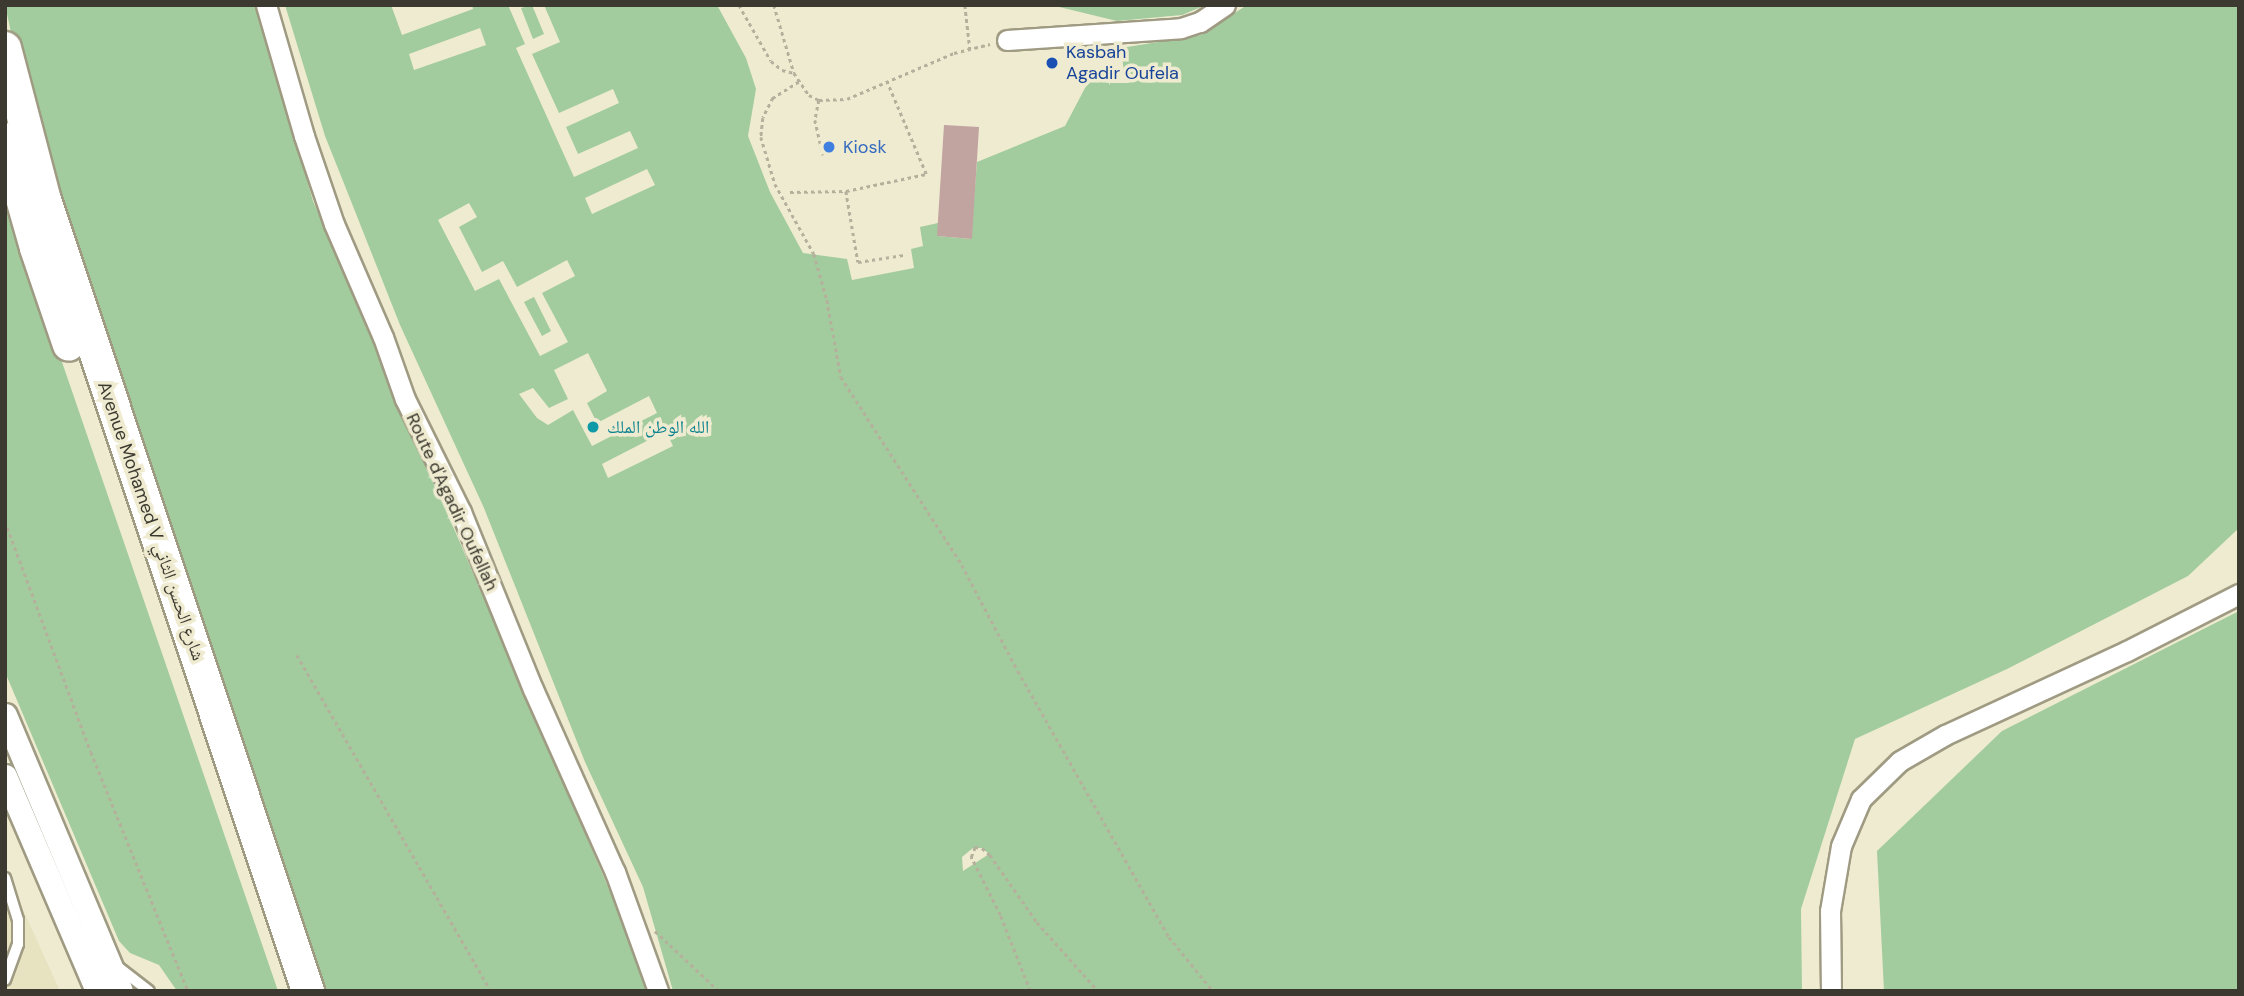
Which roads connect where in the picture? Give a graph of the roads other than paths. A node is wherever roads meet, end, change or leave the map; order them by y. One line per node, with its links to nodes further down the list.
1 (266, 5): 17 (street, Route d'Agadir Oufellah)
2 (1226, 5): 3 (street)
3 (1007, 40)
4 (5, 48): 16 (highway, Avenue Mohamed V شارع الحسن الثاني)
5 (5, 139): 15 (highway, Avenue Mohamed V شارع الحسن الثاني)
6 (2239, 594): 18 (street)
7 (5, 715): 10 (street)
8 (5, 776): 12 (street)
9 (5, 878): 11 (lane)
10 (108, 960): 13 (street); 14 (lane)
11 (5, 980)
12 (97, 991)
13 (121, 991)
14 (149, 991)
15 (290, 991)
16 (308, 991)
17 (658, 991)
18 (1831, 991)

